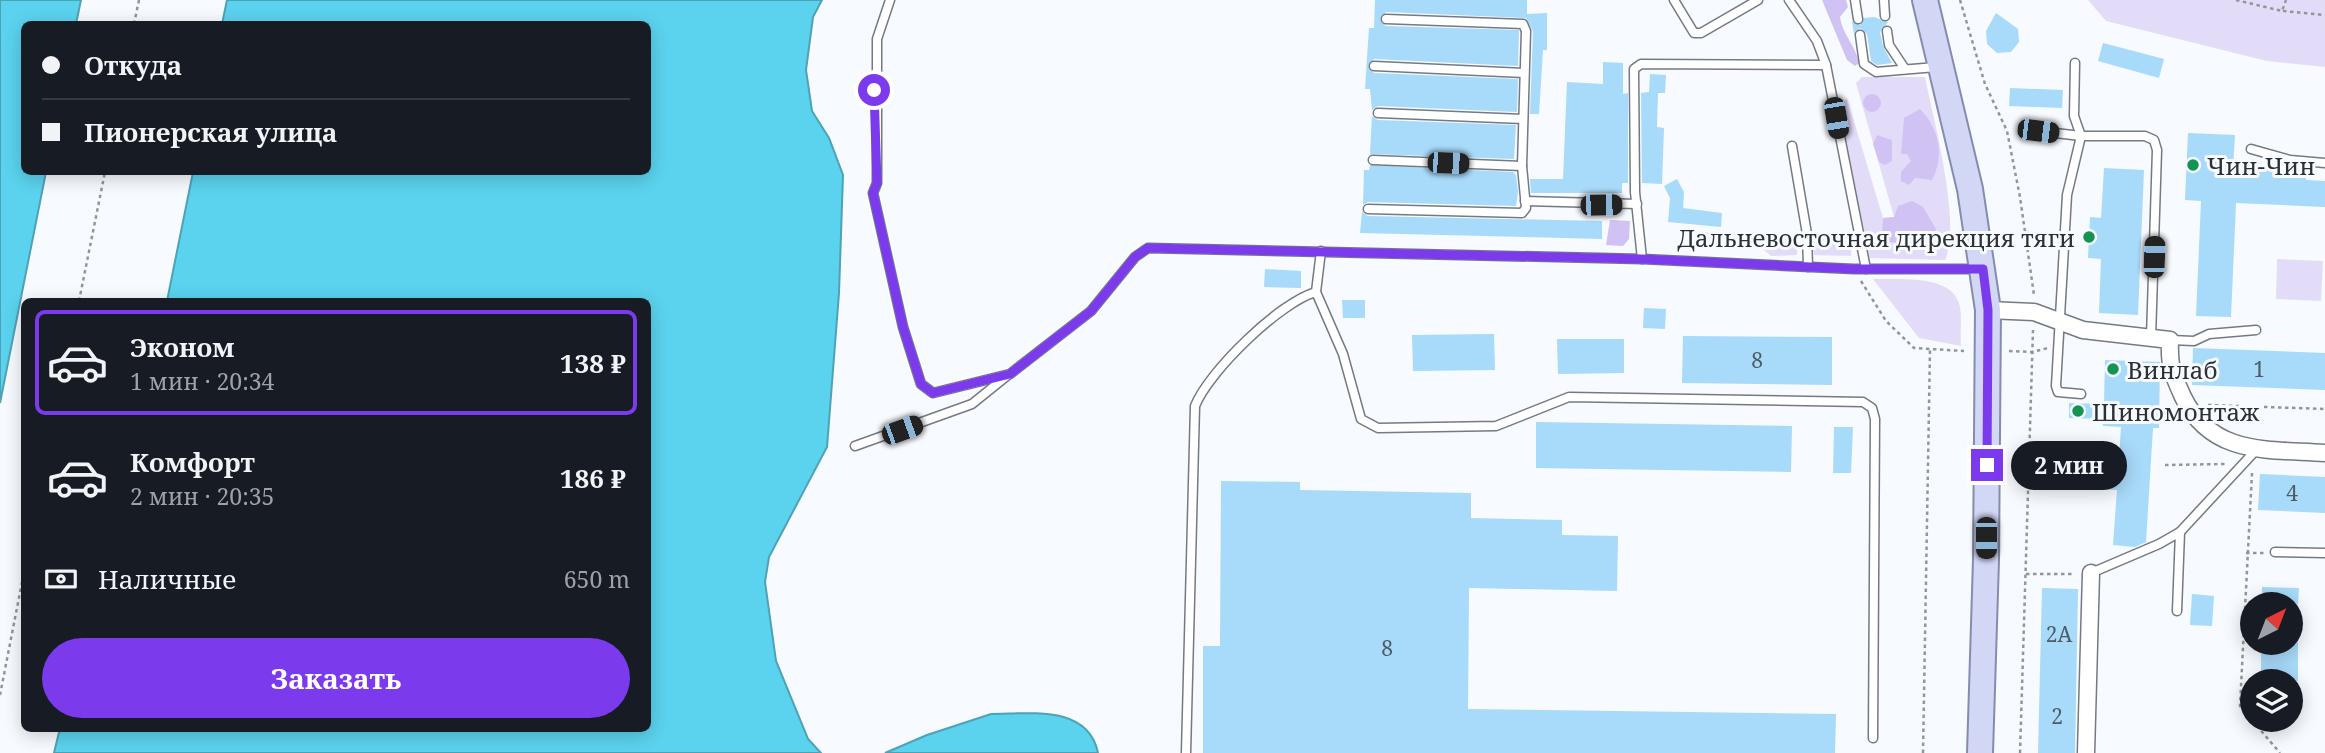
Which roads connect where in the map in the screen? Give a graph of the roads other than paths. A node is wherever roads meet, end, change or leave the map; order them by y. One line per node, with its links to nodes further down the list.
1 (890, 0): 42 (lane)
2 (1674, 0): 3 (lane)
3 (1758, 0)
4 (1789, 0): 14 (lane)
5 (1855, 0): 10 (lane)
6 (1884, 0): 8 (lane)
7 (1925, 0): 16 (main road)
8 (1885, 16)
9 (1386, 19): 18 (lane)
10 (1858, 19)
11 (1887, 31): 17 (lane)
12 (1860, 35): 17 (lane)
13 (2075, 63): 22 (lane)
14 (1826, 65): 29 (lane); 34 (lane)
15 (1374, 66): 18 (lane)
16 (1943, 66): 17 (lane); 35 (main road)
17 (1905, 69)
18 (1524, 73): 20 (lane)
19 (1378, 114): 20 (lane)
20 (1523, 119): 27 (lane)
21 (2038, 131): 22 (lane)
22 (2081, 136): 38 (lane); 40 (lane)
23 (1791, 146): 33 (lane)
24 (2251, 149): 26 (lane)
25 (1373, 160): 27 (lane)
26 (2325, 163)
27 (1522, 166): 28 (lane)
28 (1525, 201): 29 (lane); 30 (lane)
29 (1637, 204): 32 (lane)
30 (1368, 209)
31 (1321, 251): 32 (lane); 36 (lane); 42 (lane)
32 (1642, 259): 33 (lane)
33 (1808, 267): 34 (lane)
34 (1866, 269): 35 (lane)
35 (1983, 269): 37 (main road)
36 (1316, 292): 52 (lane); 53 (lane)
37 (1988, 310): 38 (street); 54 (main road)
38 (2061, 324): 40 (street); 43 (lane)
39 (2256, 330): 41 (lane)
40 (2151, 338): 41 (street)
41 (2170, 340): 45 (street)
42 (1010, 374): 44 (lane)
43 (2081, 394)
44 (856, 446)
45 (2257, 449): 46 (street); 47 (lane)
46 (2325, 453)
47 (2180, 532): 50 (lane); 51 (lane)
48 (2274, 552): 49 (lane)
49 (2325, 553)
50 (2091, 573): 55 (street)
51 (2176, 611)
52 (1873, 738)
53 (1186, 753)
54 (1980, 753)
55 (2087, 753)

